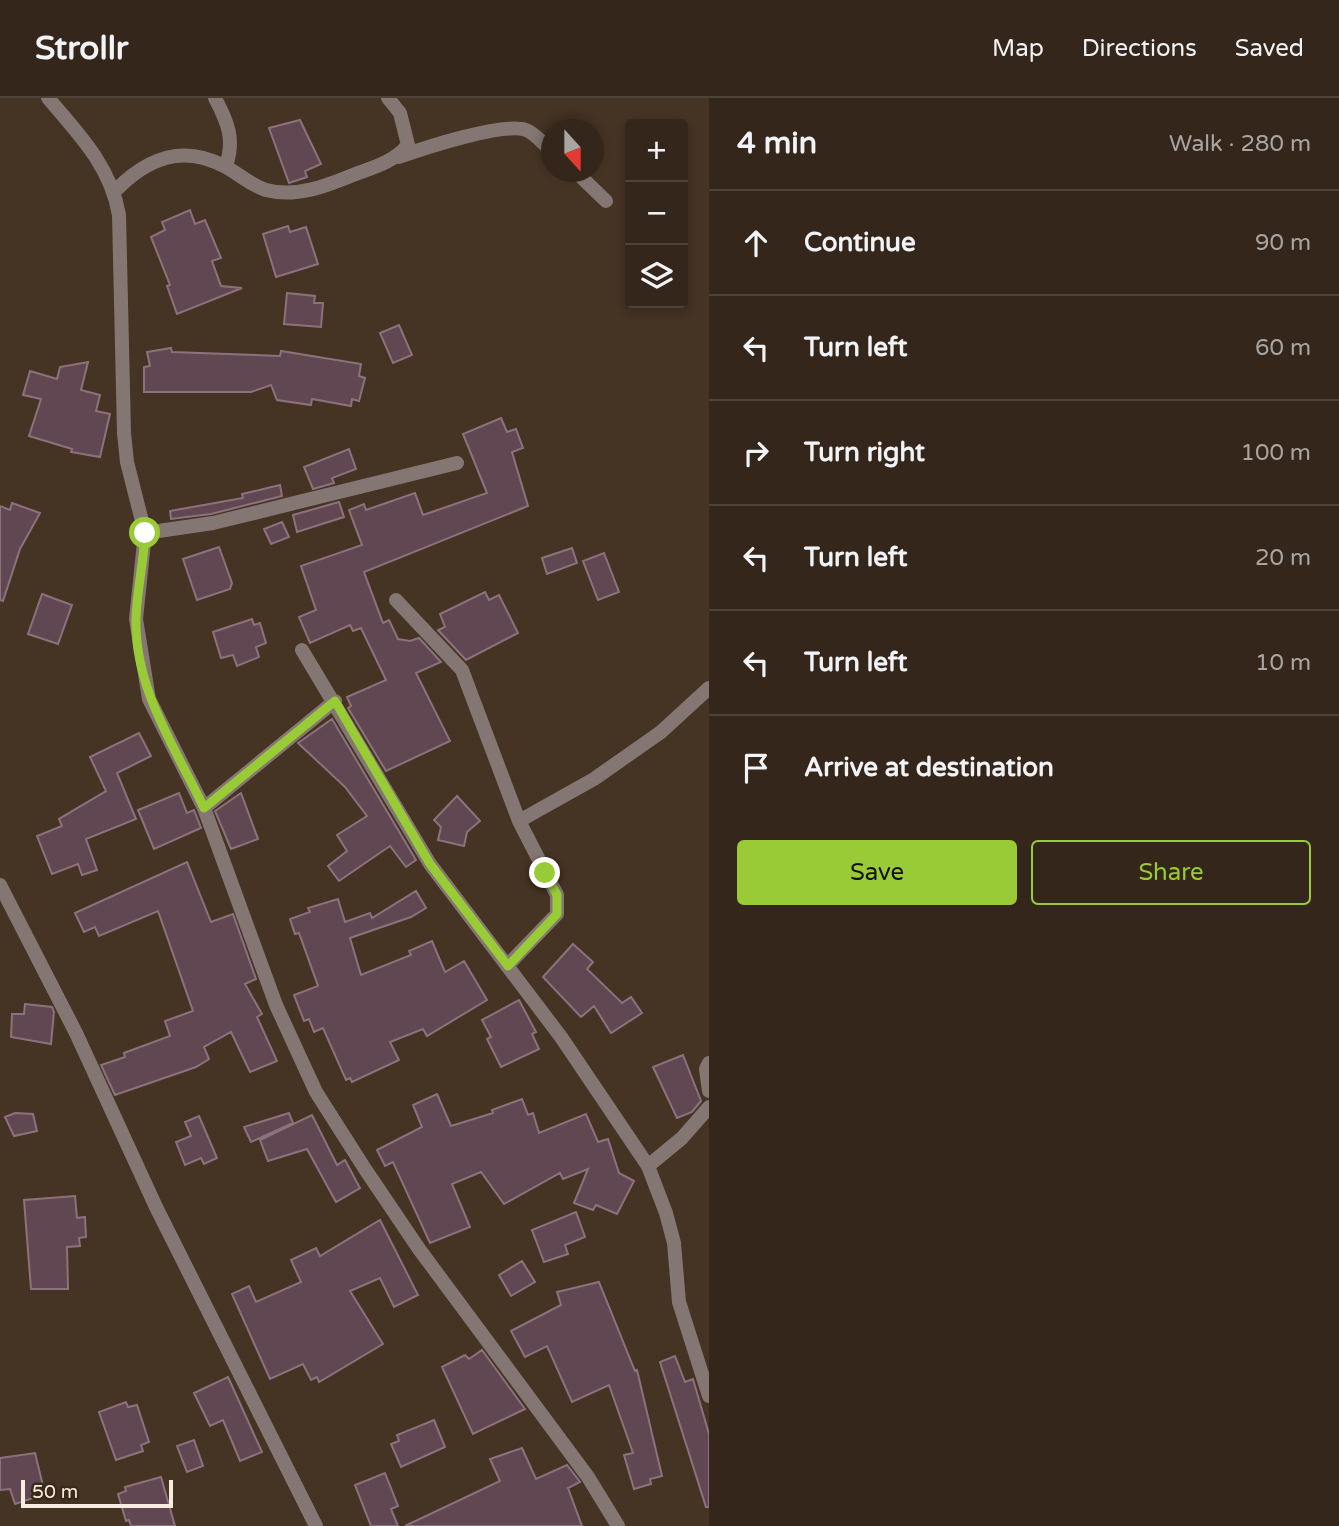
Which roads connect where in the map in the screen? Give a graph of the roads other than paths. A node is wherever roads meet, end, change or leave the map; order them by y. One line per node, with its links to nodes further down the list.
1 (48, 98): 8 (street)
2 (215, 98): 6 (street)
3 (388, 98): 5 (street)
4 (541, 142): 5 (street)
5 (397, 158): 6 (street)
6 (226, 166): 8 (street)
7 (586, 182): 9 (street)
8 (115, 191): 11 (street)
9 (606, 201)
10 (457, 463): 11 (street)
11 (145, 533): 16 (street)
12 (396, 600): 17 (street)
13 (302, 650): 15 (street)
14 (709, 688): 17 (street)
15 (335, 701): 16 (street); 19 (street)
16 (204, 808): 26 (street)
17 (519, 821): 19 (street)
18 (0, 885): 25 (street)
19 (508, 966): 23 (street)
20 (709, 1063): 21 (street)
21 (709, 1091)
22 (709, 1107): 23 (street)
23 (648, 1166): 24 (street)
24 (709, 1396)
25 (316, 1526)
26 (618, 1526)

